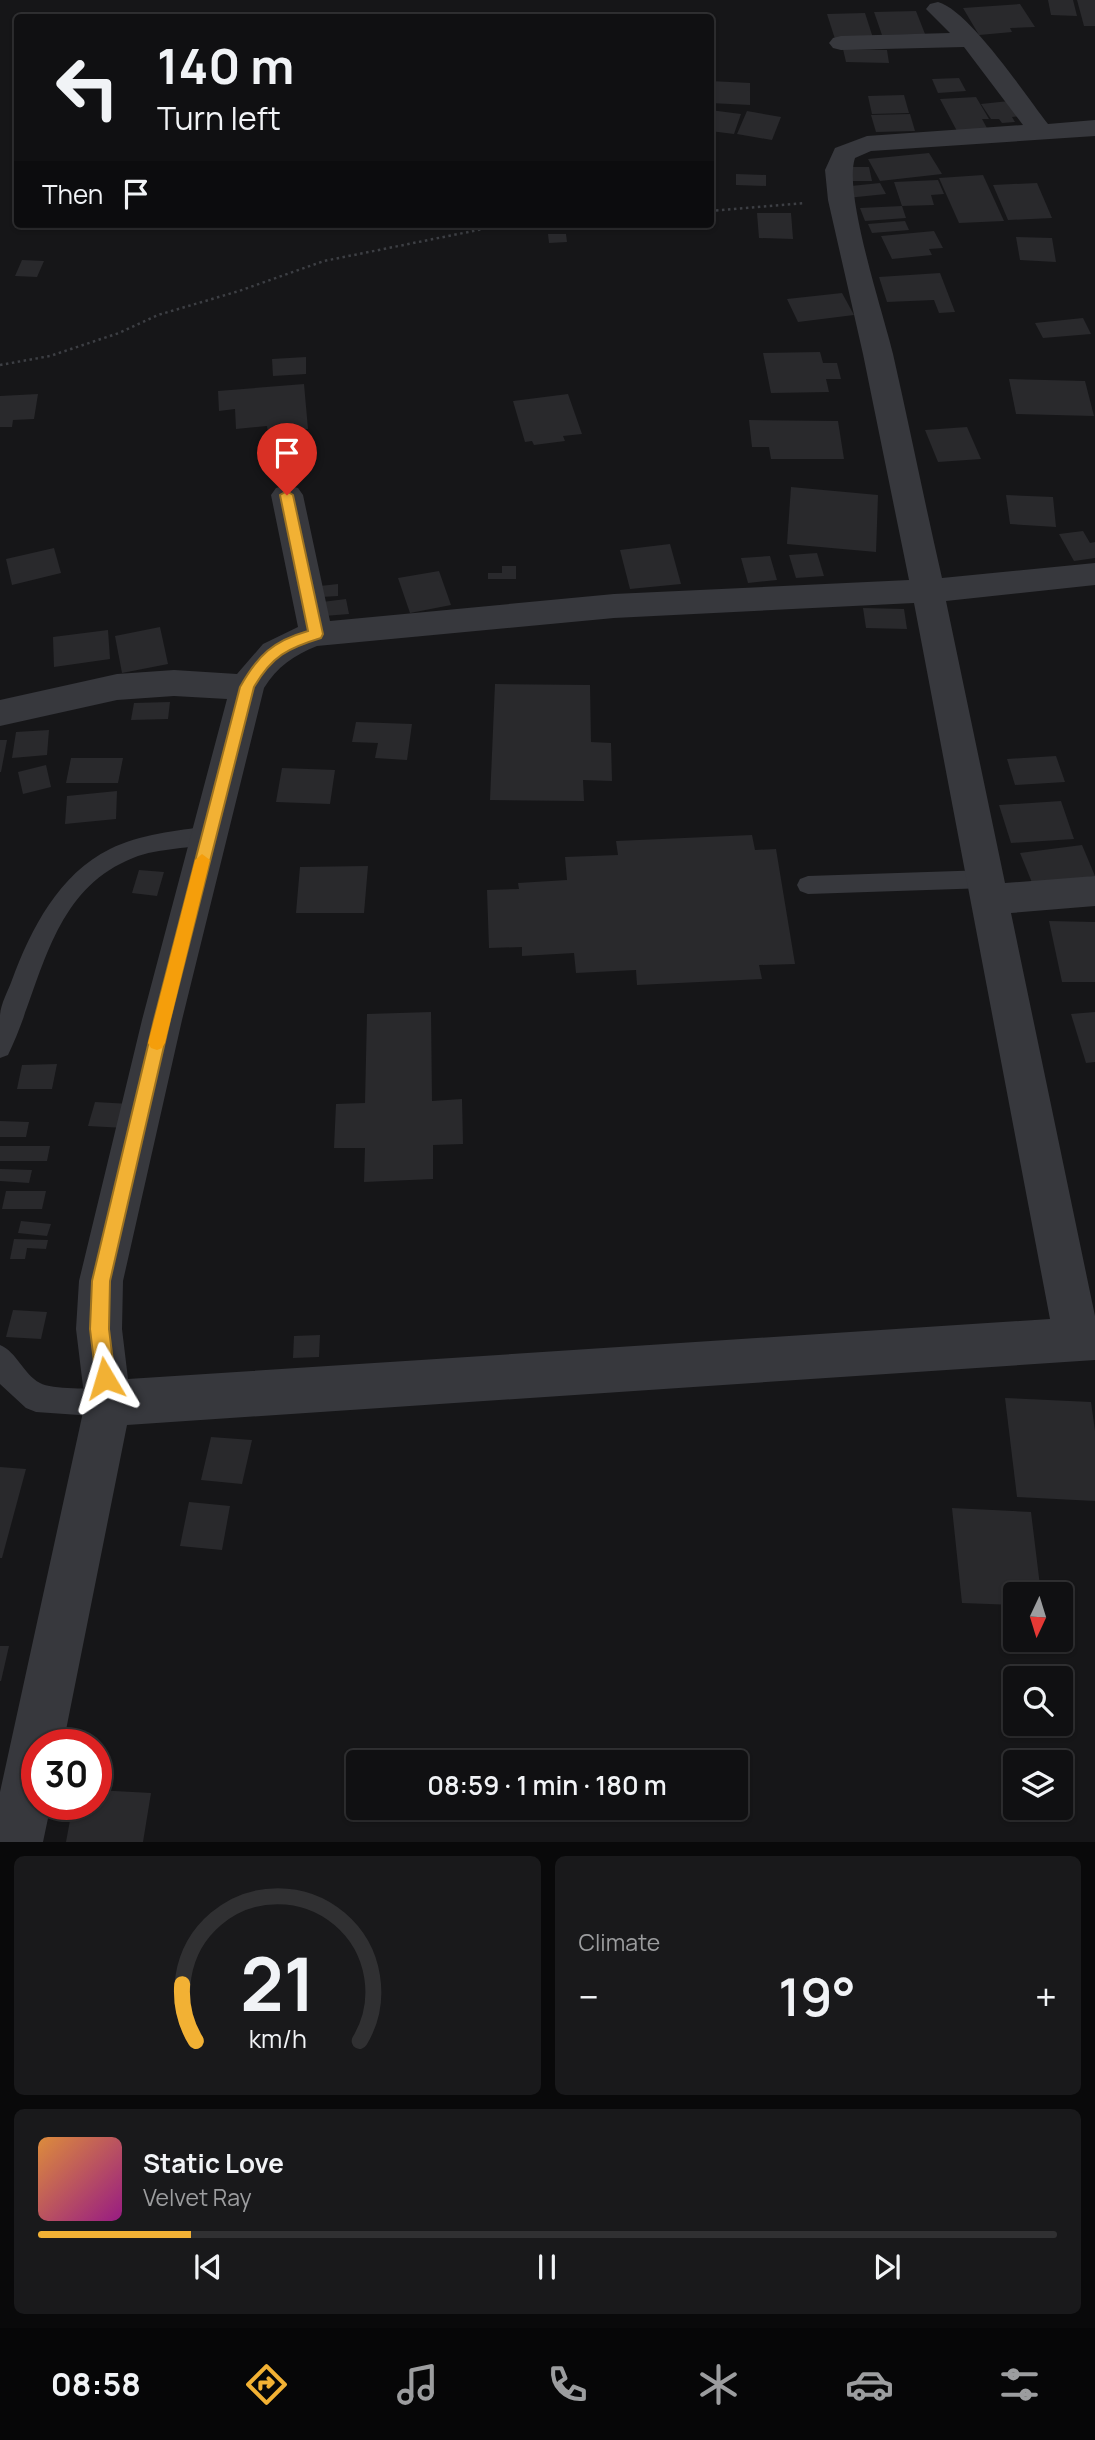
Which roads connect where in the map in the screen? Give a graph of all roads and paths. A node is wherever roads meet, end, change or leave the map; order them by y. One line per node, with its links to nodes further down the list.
1 (939, 9): 2 (street)
2 (971, 40): 3 (street); 5 (street)
3 (841, 43)
4 (1095, 128): 5 (street)
5 (1041, 132): 6 (street)
6 (841, 200): 7 (path); 12 (street)
7 (714, 211)
8 (488, 228): 9 (path)
9 (0, 365)
10 (287, 495): 13 (street)
11 (1095, 574): 12 (street)
12 (928, 591): 13 (street); 18 (street)
13 (316, 634): 14 (street)
14 (247, 687): 15 (street); 16 (street)
15 (0, 713)
16 (209, 835): 20 (lane); 23 (street)
17 (808, 885): 18 (lane)
18 (989, 889): 19 (street); 21 (street)
19 (1095, 891)
20 (0, 1048)
21 (1086, 1339): 23 (street)
22 (0, 1358): 23 (lane)
23 (108, 1403): 24 (street)
24 (16, 1842)

